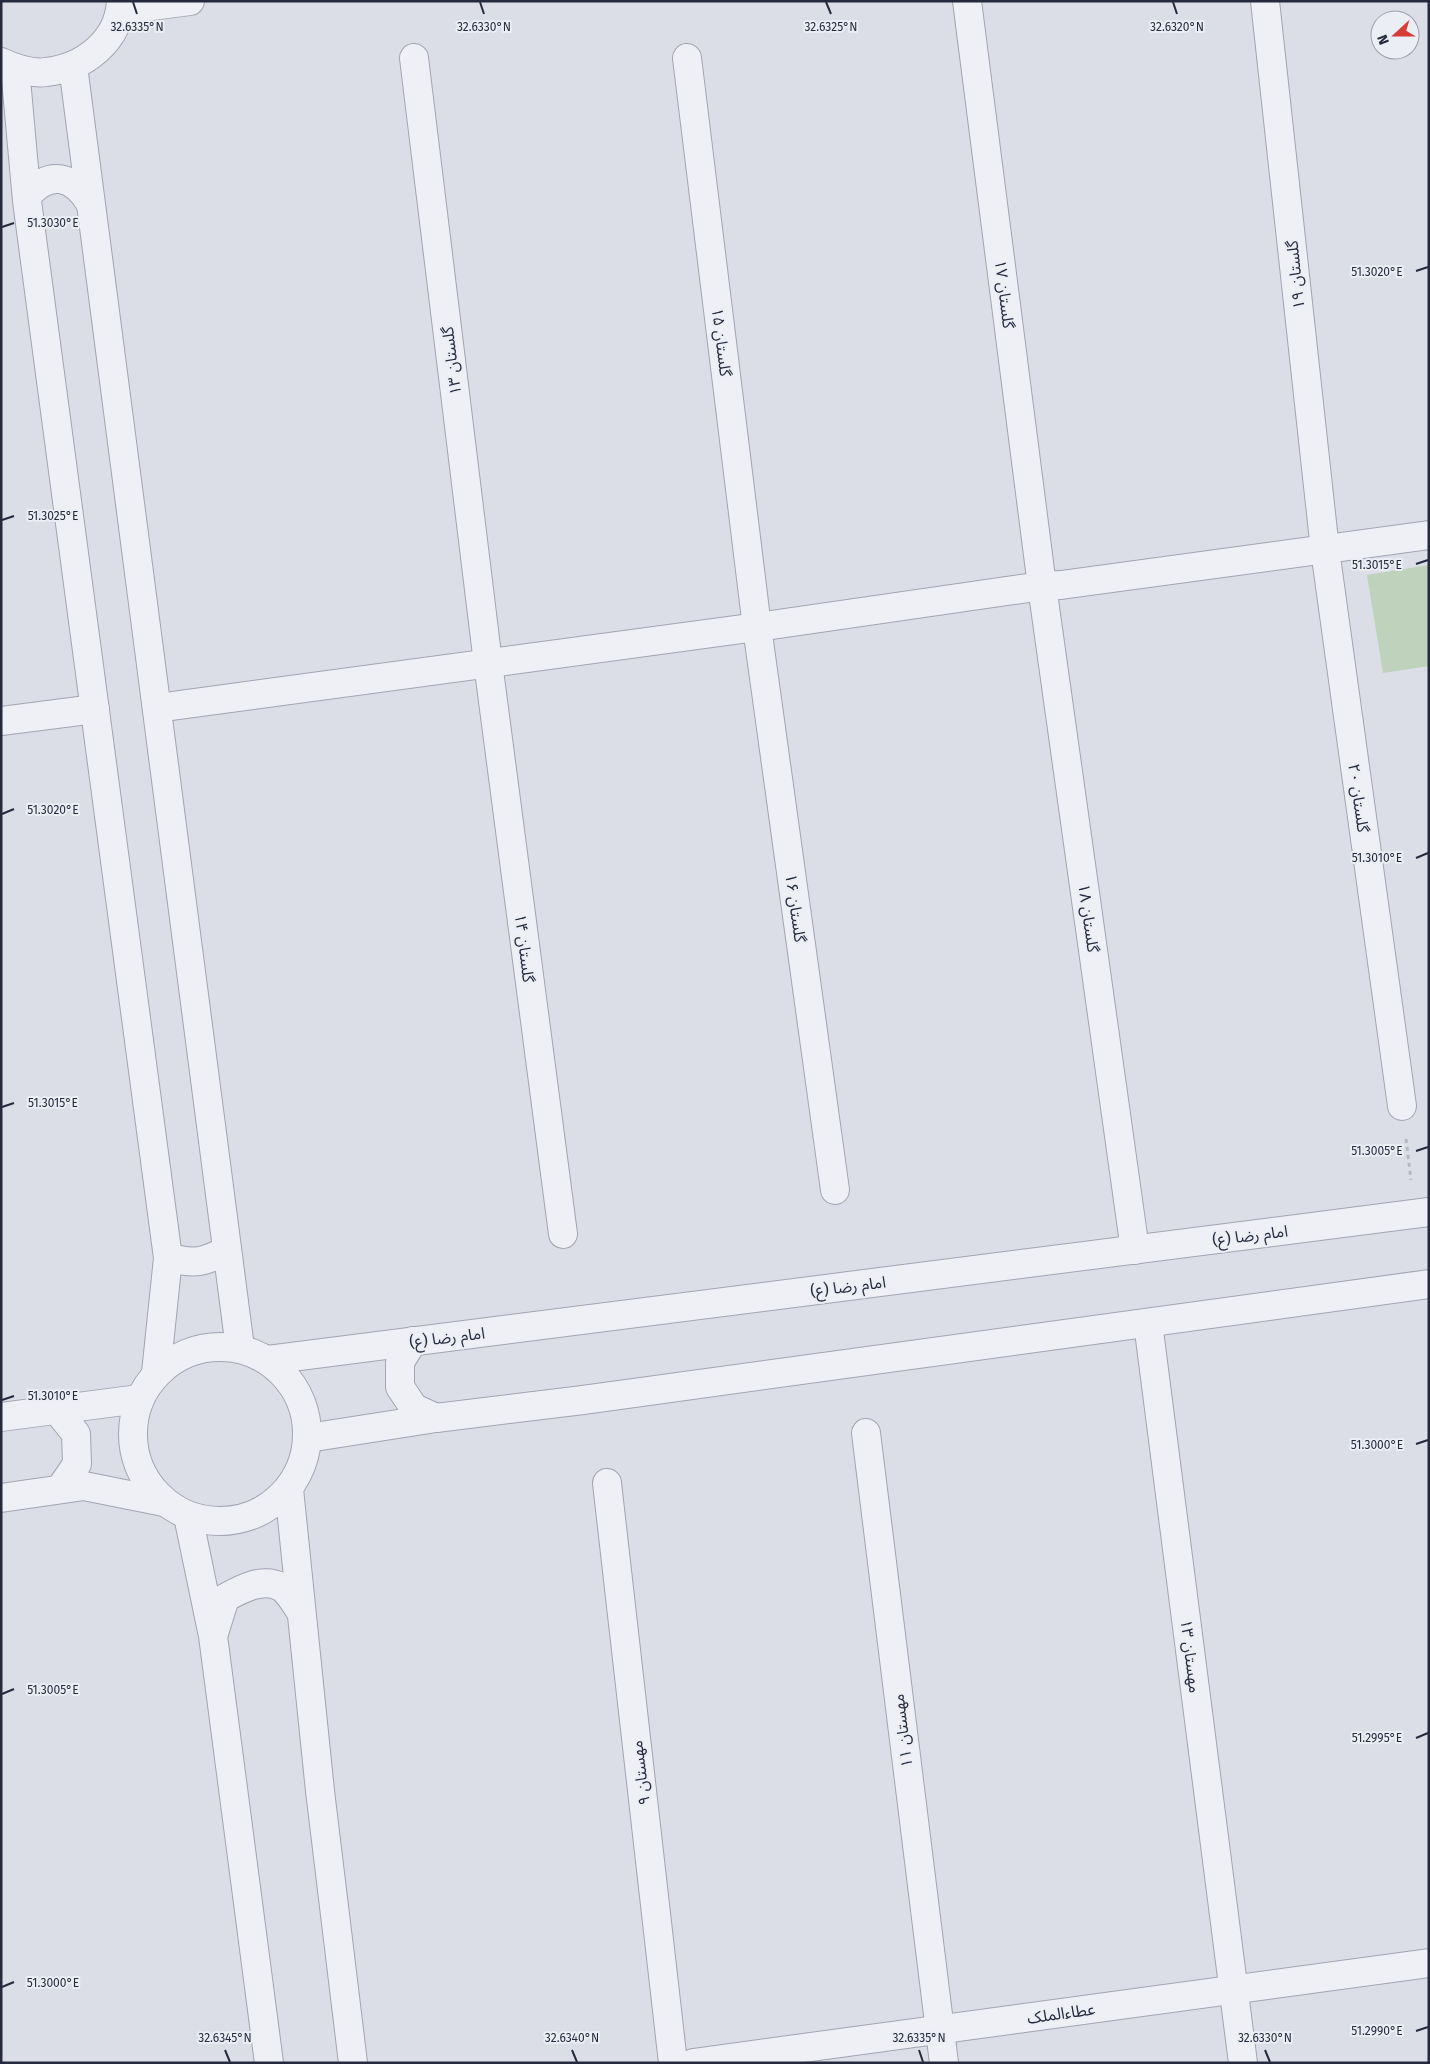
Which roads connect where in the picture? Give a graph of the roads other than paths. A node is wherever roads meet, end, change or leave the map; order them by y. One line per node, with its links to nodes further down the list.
1 (190, 1): 4 (street)
2 (967, 1): 13 (street, گلستان ۱۷)
3 (1265, 1): 12 (street, گلستان ۱۹)
4 (121, 6): 8 (street)
5 (414, 58): 15 (street, گلستان ۱۳)
6 (686, 58): 14 (street, گلستان ۱۵)
7 (8, 65): 8 (street); 9 (street)
8 (73, 66): 10 (street)
9 (27, 196): 10 (street); 17 (street)
10 (90, 203): 16 (street)
11 (1429, 535): 12 (street)
12 (1325, 550): 13 (street); 19 (street, گلستان ۲۰)
13 (1042, 586): 14 (street); 24 (street, گلستان ۱۸)
14 (757, 627): 15 (street); 20 (street, گلستان ۱۶)
15 (488, 663): 16 (street); 22 (street, گلستان ۱۴)
16 (157, 708): 23 (street)
17 (95, 709): 18 (street); 25 (street)
18 (1, 721)
19 (1402, 1106)
20 (835, 1190)
21 (1422, 1213): 24 (street, امام رضا (ع))
22 (563, 1234)
23 (227, 1250): 25 (street); 29 (street)
24 (1135, 1250): 28 (street, امام رضا (ع))
25 (168, 1258): 31 (street)
26 (1429, 1284): 27 (street)
27 (1148, 1323): 35 (street); 47 (street, مهستان ۱۳)
28 (413, 1341): 30 (street, امام رضا (ع)); 35 (street)
29 (240, 1348): 30 (street); 31 (street)
30 (268, 1360): 37 (street)
31 (156, 1373): 32 (street)
32 (139, 1399): 33 (street); 42 (street)
33 (57, 1410): 34 (street); 39 (street)
34 (1, 1417)
35 (436, 1418): 37 (street)
36 (866, 1433): 48 (street, مهستان ۱۱)
37 (308, 1438): 40 (street)
38 (607, 1483): 51 (street, مهستان ۹)
39 (60, 1489): 41 (street); 42 (street)
40 (289, 1489): 43 (street); 44 (street)
41 (1, 1498)
42 (164, 1502): 43 (street)
43 (188, 1516): 45 (street)
44 (301, 1612): 45 (street); 50 (street)
45 (213, 1636): 49 (street)
46 (1429, 1963): 47 (street, عطاءالملک)
47 (1234, 1989): 48 (street, عطاءالملک); 54 (street, مهستان ۱۳)
48 (939, 2029): 52 (street, عطاءالملک); 53 (street, مهستان ۱۱)
49 (269, 2063)
50 (353, 2063)
51 (674, 2063)
52 (693, 2063)
53 (944, 2063)
54 (1243, 2063)

